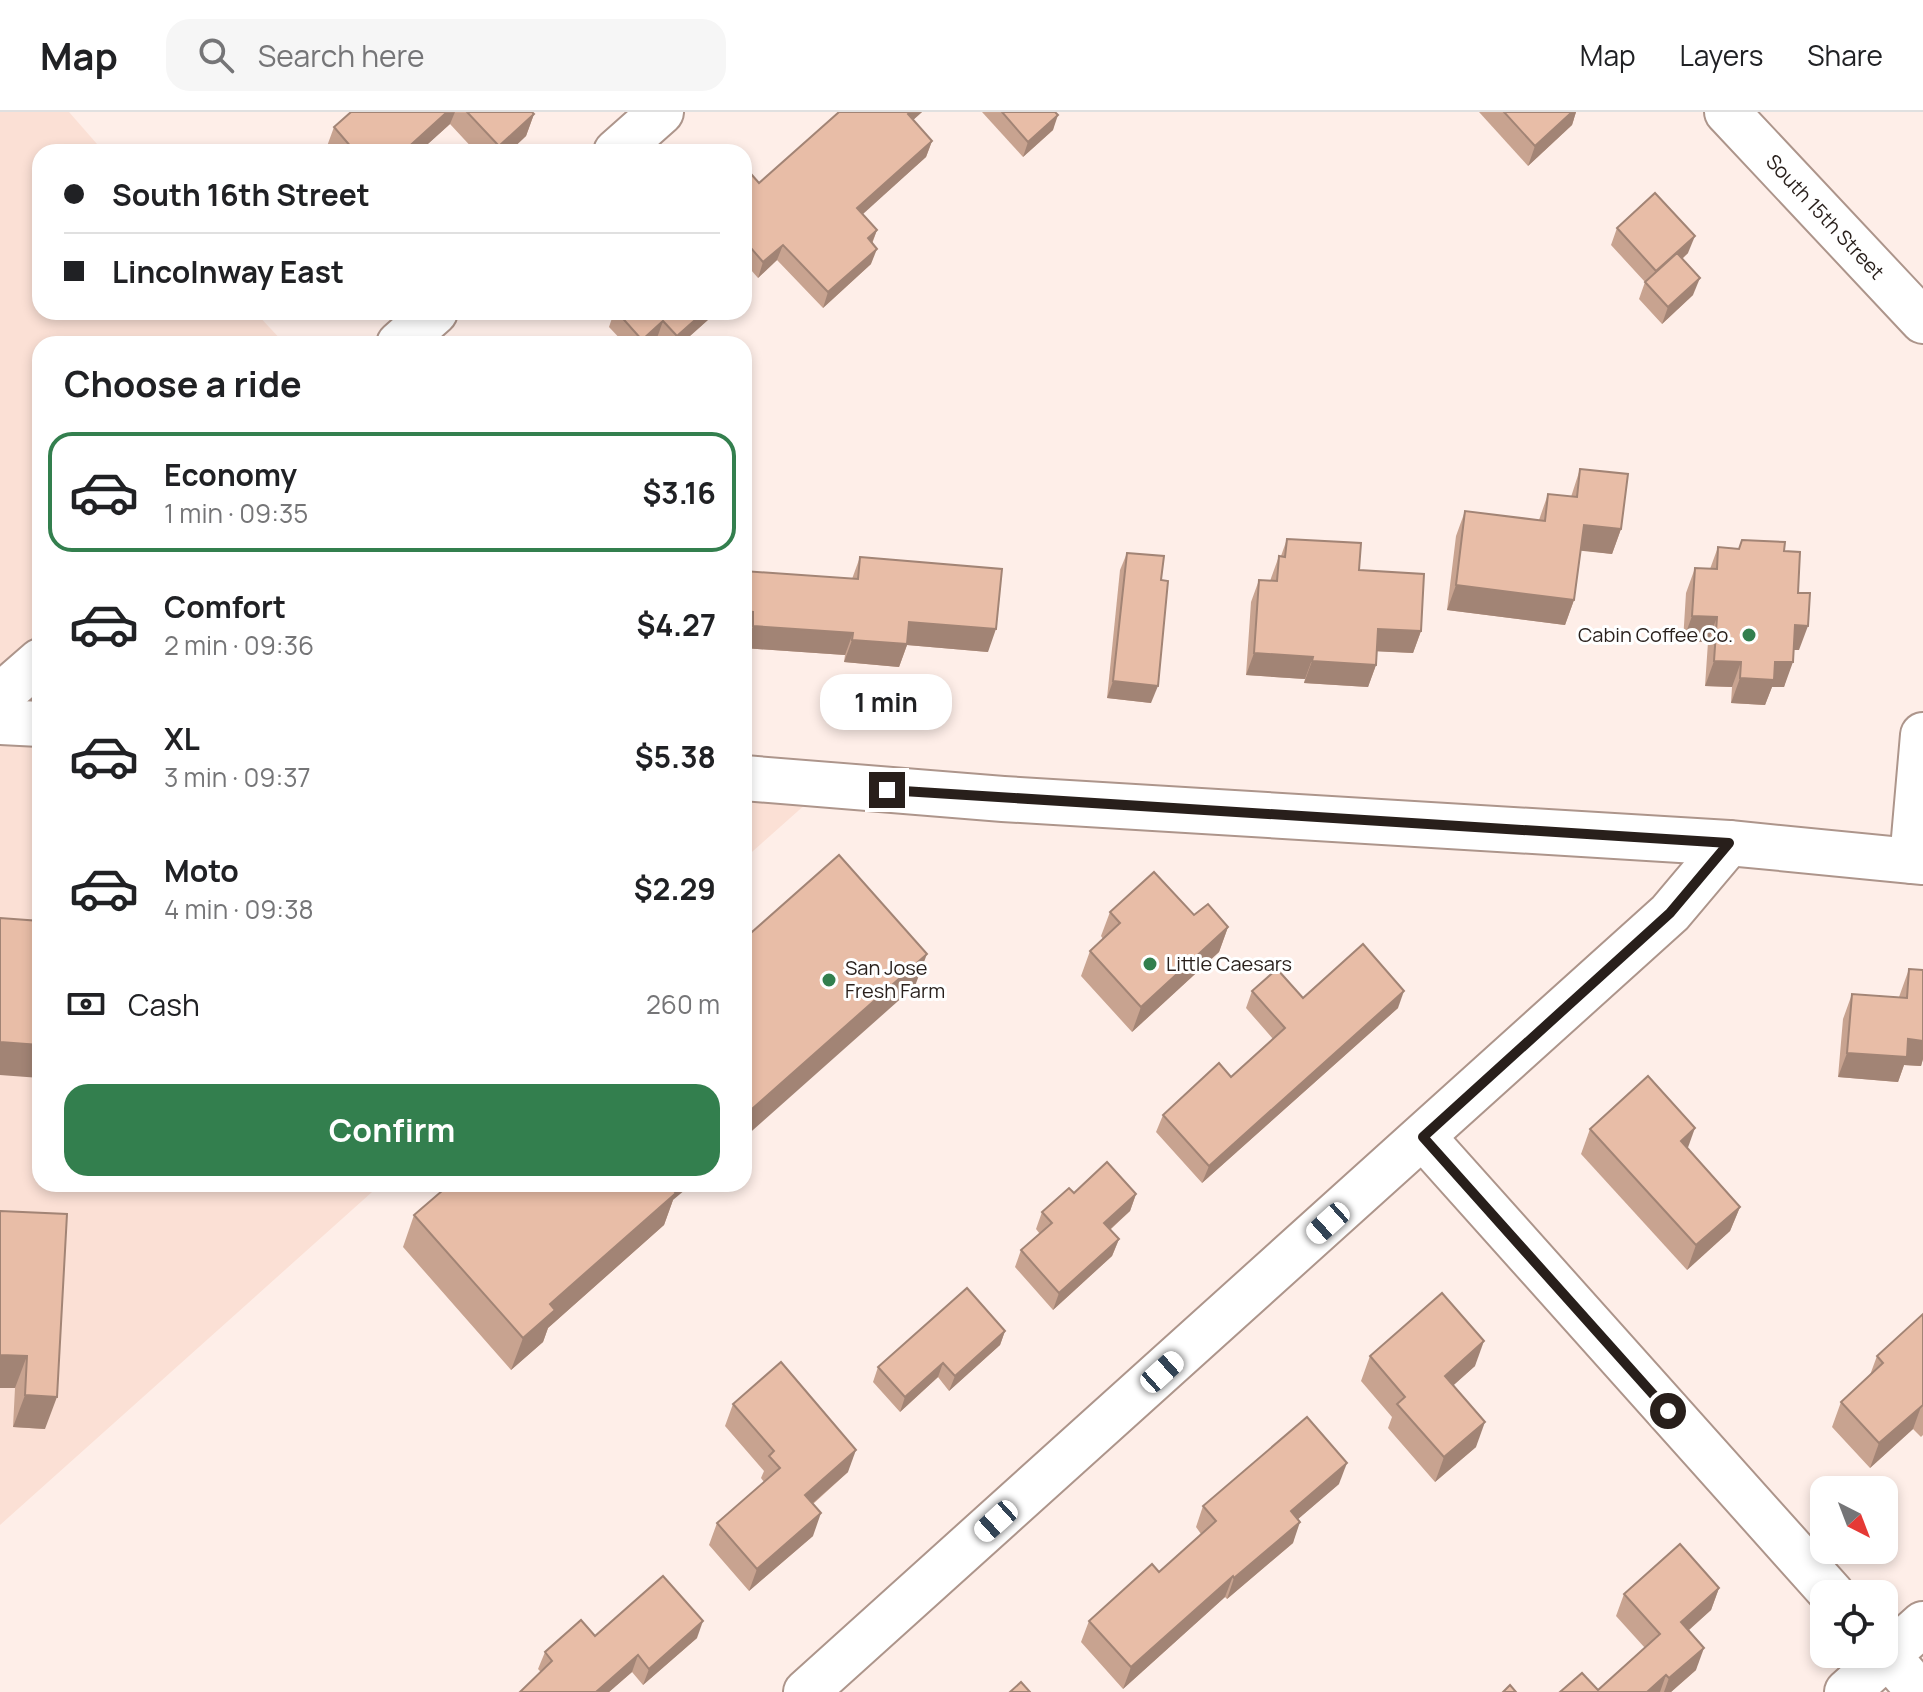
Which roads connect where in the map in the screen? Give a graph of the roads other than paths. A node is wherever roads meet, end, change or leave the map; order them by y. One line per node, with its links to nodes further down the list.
1 (661, 112): 3 (main road)
2 (1727, 112): 5 (main road, South 15th Street)
3 (625, 144)
4 (426, 320): 6 (main road)
5 (1923, 321)
6 (408, 336)
7 (32, 668): 8 (main road)
8 (0, 696)
9 (0, 722): 10 (main road)
10 (32, 724)
11 (1923, 735): 14 (main road)
12 (752, 779): 13 (main road)
13 (1729, 843): 14 (main road); 15 (main road)
14 (1917, 862)
15 (1423, 1137): 16 (main road); 21 (main road)
16 (1819, 1580)
17 (1923, 1624): 18 (main road)
18 (1898, 1644)
19 (1898, 1667): 23 (main road)
20 (1872, 1668): 22 (main road)
21 (806, 1692)
22 (1847, 1692)
23 (1920, 1692)

